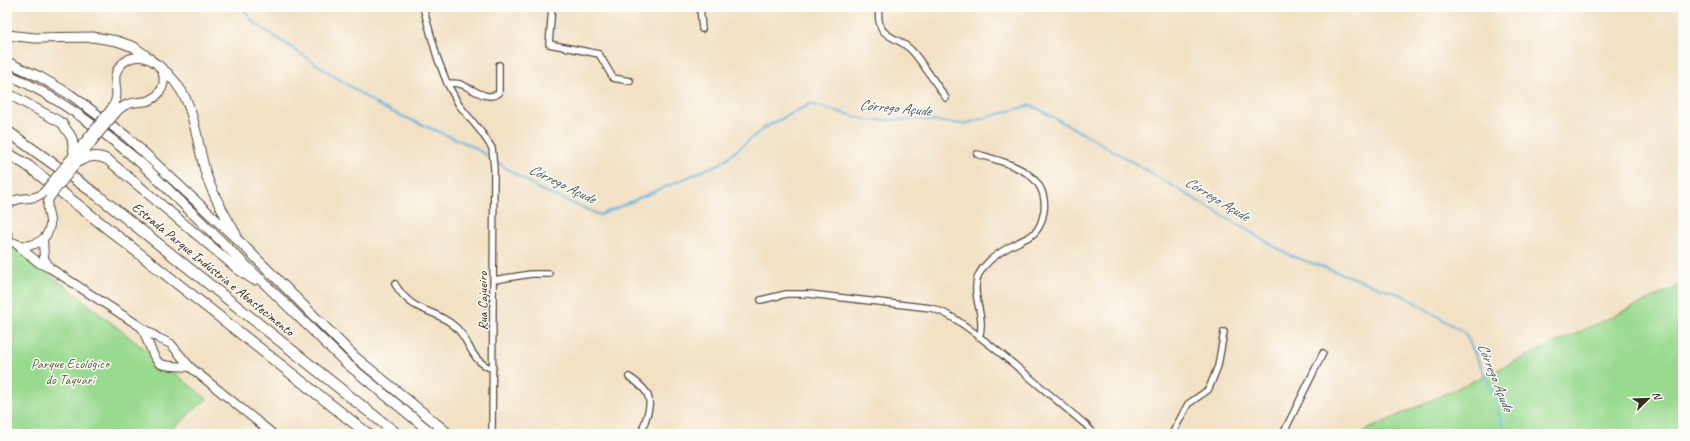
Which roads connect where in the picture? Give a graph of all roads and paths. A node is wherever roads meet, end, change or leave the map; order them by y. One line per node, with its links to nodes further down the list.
1 (423, 7): 13 (street)
2 (552, 7): 12 (street)
3 (700, 7): 5 (street)
4 (879, 7): 15 (street)
5 (702, 29)
6 (7, 35): 7 (main road)
7 (149, 58): 9 (street); 16 (street)
8 (7, 62): 25 (main road)
9 (158, 65): 16 (street); 25 (main road)
10 (499, 65): 13 (street)
11 (7, 74): 30 (main road)
12 (630, 80)
13 (447, 83): 28 (street, Rua Cajueiro)
14 (7, 93): 20 (main road)
15 (946, 98)
16 (114, 111): 20 (street, bridge)
17 (7, 131): 43 (highway, Estrada Parque Indústria e Abastecimento)
18 (7, 153): 42 (highway)
19 (977, 154): 34 (street)
20 (74, 161): 21 (street, bridge); 30 (main road)
21 (47, 194): 22 (street); 24 (street)
22 (7, 206)
23 (9, 238): 24 (street); 26 (street)
24 (44, 238): 26 (street)
25 (242, 244): 45 (main road)
26 (50, 268): 32 (street)
27 (548, 274): 28 (street)
28 (494, 280): 39 (street, Rua Cajueiro)
29 (394, 284): 39 (street)
30 (272, 292): 44 (main road)
31 (760, 300): 34 (street)
32 (140, 326): 35 (street); 37 (street)
33 (1224, 332): 49 (street)
34 (979, 337): 48 (street)
35 (164, 340): 37 (street); 38 (street)
36 (1323, 353): 50 (street)
37 (154, 355): 38 (street)
38 (190, 367): 41 (street)
39 (493, 369): 46 (street, Rua Cajueiro)
40 (629, 376): 47 (street)
41 (273, 434)
42 (368, 434)
43 (397, 434)
44 (433, 434)
45 (449, 434)
46 (492, 434)
47 (641, 434)
48 (1094, 434)
49 (1172, 434)
50 (1283, 434)

